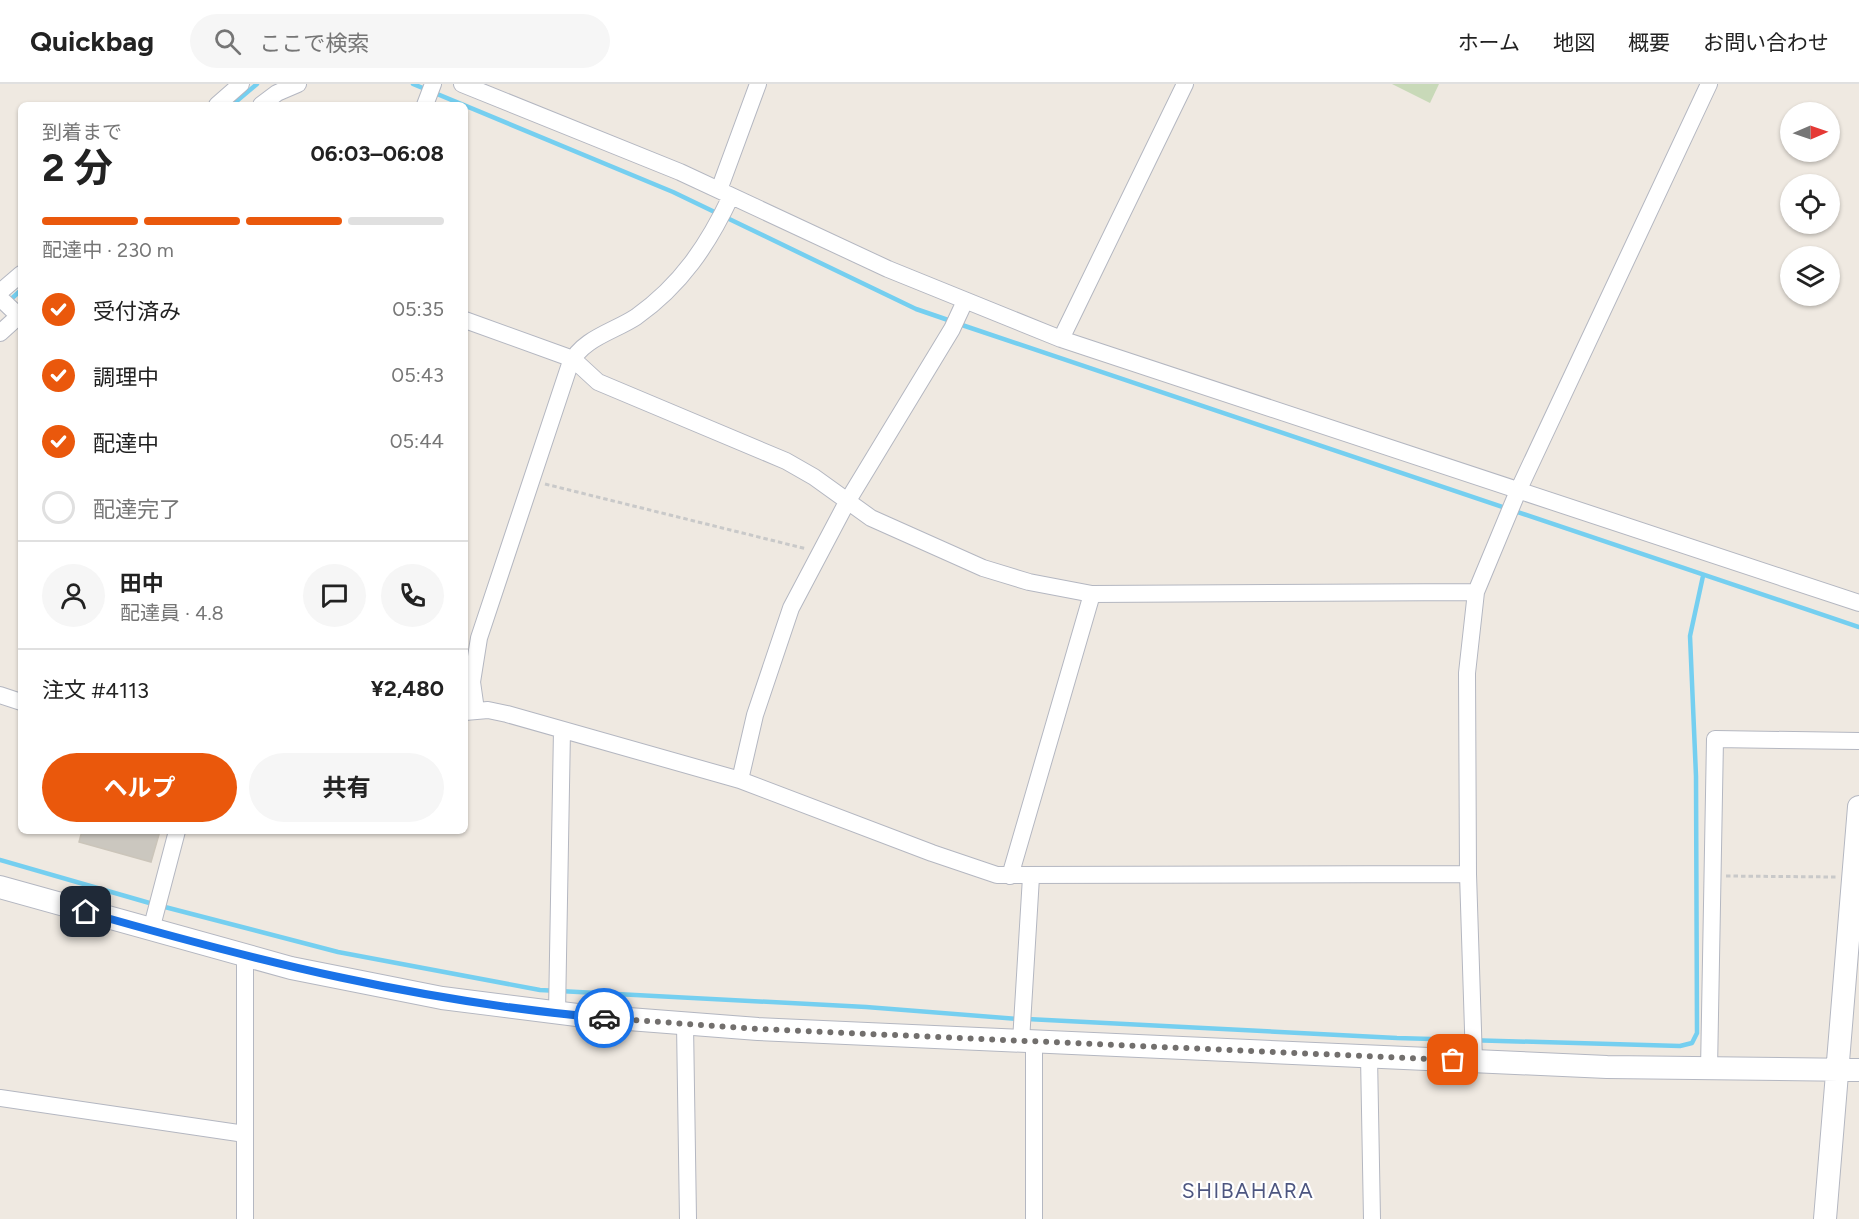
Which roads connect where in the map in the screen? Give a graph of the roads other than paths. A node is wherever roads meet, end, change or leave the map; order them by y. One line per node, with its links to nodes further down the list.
1 (241, 84): 8 (street)
2 (298, 84): 9 (street)
3 (433, 84): 10 (street)
4 (462, 84): 11 (street)
5 (758, 84): 11 (street)
6 (1185, 84): 19 (street)
7 (1709, 84): 21 (street)
8 (220, 102)
9 (265, 102)
10 (426, 102)
11 (726, 197): 15 (street); 20 (street)
12 (18, 277): 13 (street)
13 (0, 292)
14 (0, 298): 16 (street)
15 (963, 306): 19 (street); 22 (street)
16 (18, 315): 18 (street)
17 (468, 321): 20 (street)
18 (0, 333)
19 (1061, 339): 21 (street)
20 (573, 358): 22 (street); 28 (street)
21 (1517, 494): 23 (street); 25 (street)
22 (847, 502): 24 (street); 31 (street)
23 (1476, 592): 24 (street); 34 (street)
24 (1092, 594): 35 (street)
25 (1859, 603)
26 (0, 695): 27 (street)
27 (18, 701)
28 (470, 711): 29 (street)
29 (562, 730): 31 (street); 40 (street)
30 (1859, 741): 45 (street)
31 (740, 780): 35 (street)
32 (1859, 807): 46 (street)
33 (176, 834): 38 (street)
34 (1468, 874): 36 (street); 44 (street)
35 (1010, 876): 36 (street)
36 (1031, 877): 42 (street)
37 (0, 887): 38 (street)
38 (151, 930): 39 (street)
39 (245, 956): 40 (street); 48 (street)
40 (558, 996): 41 (street)
41 (685, 1024): 42 (street); 50 (street)
42 (1025, 1027): 43 (street); 51 (street)
43 (1370, 1056): 44 (street); 52 (street)
44 (1474, 1061): 45 (street)
45 (1709, 1070): 46 (street)
46 (1849, 1070): 53 (street)
47 (0, 1098): 48 (street)
48 (245, 1134): 49 (street)
49 (245, 1219)
50 (688, 1219)
51 (1034, 1219)
52 (1372, 1219)
53 (1825, 1219)

